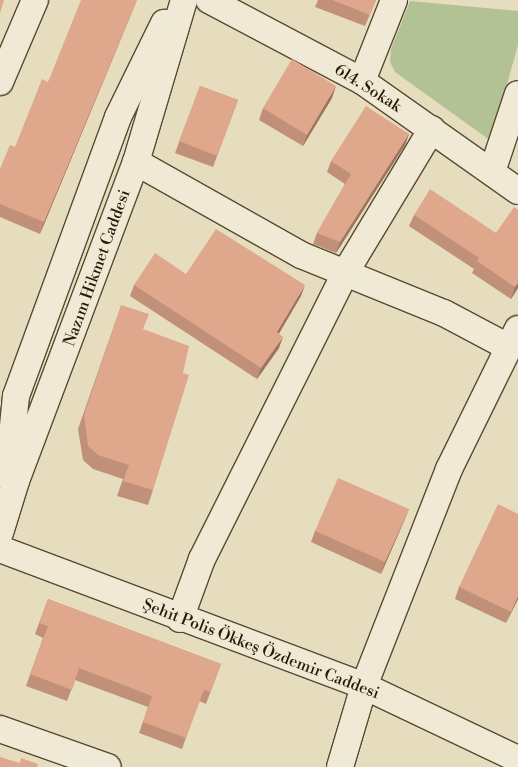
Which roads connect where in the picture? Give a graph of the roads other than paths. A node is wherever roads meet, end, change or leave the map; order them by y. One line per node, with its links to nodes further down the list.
1 (35, 0): 7 (street)
2 (175, 0): 15 (street)
3 (184, 0): 10 (street, Nazım Hikmet Caddesi)
4 (209, 0): 6 (street, 614. Sokak)
5 (394, 0): 6 (street)
6 (362, 81): 9 (street, 614. Sokak)
7 (0, 82)
8 (518, 94): 11 (street)
9 (432, 129): 11 (street, 614. Sokak); 13 (street)
10 (136, 162): 13 (street); 15 (street, Nazım Hikmet Caddesi)
11 (492, 172): 12 (street, 614. Sokak)
12 (518, 191)
13 (345, 273): 14 (street); 17 (street)
14 (513, 338): 18 (street)
15 (2, 527)
16 (0, 548): 17 (street, Şehit Polis Ökkeş Özdemir Caddesi)
17 (180, 619): 18 (street, Şehit Polis Ökkeş Özdemir Caddesi)
18 (364, 686): 20 (street, Şehit Polis Ökkeş Özdemir Caddesi); 22 (street)
19 (0, 729): 21 (street)
20 (518, 759)
21 (108, 767)
22 (340, 767)

